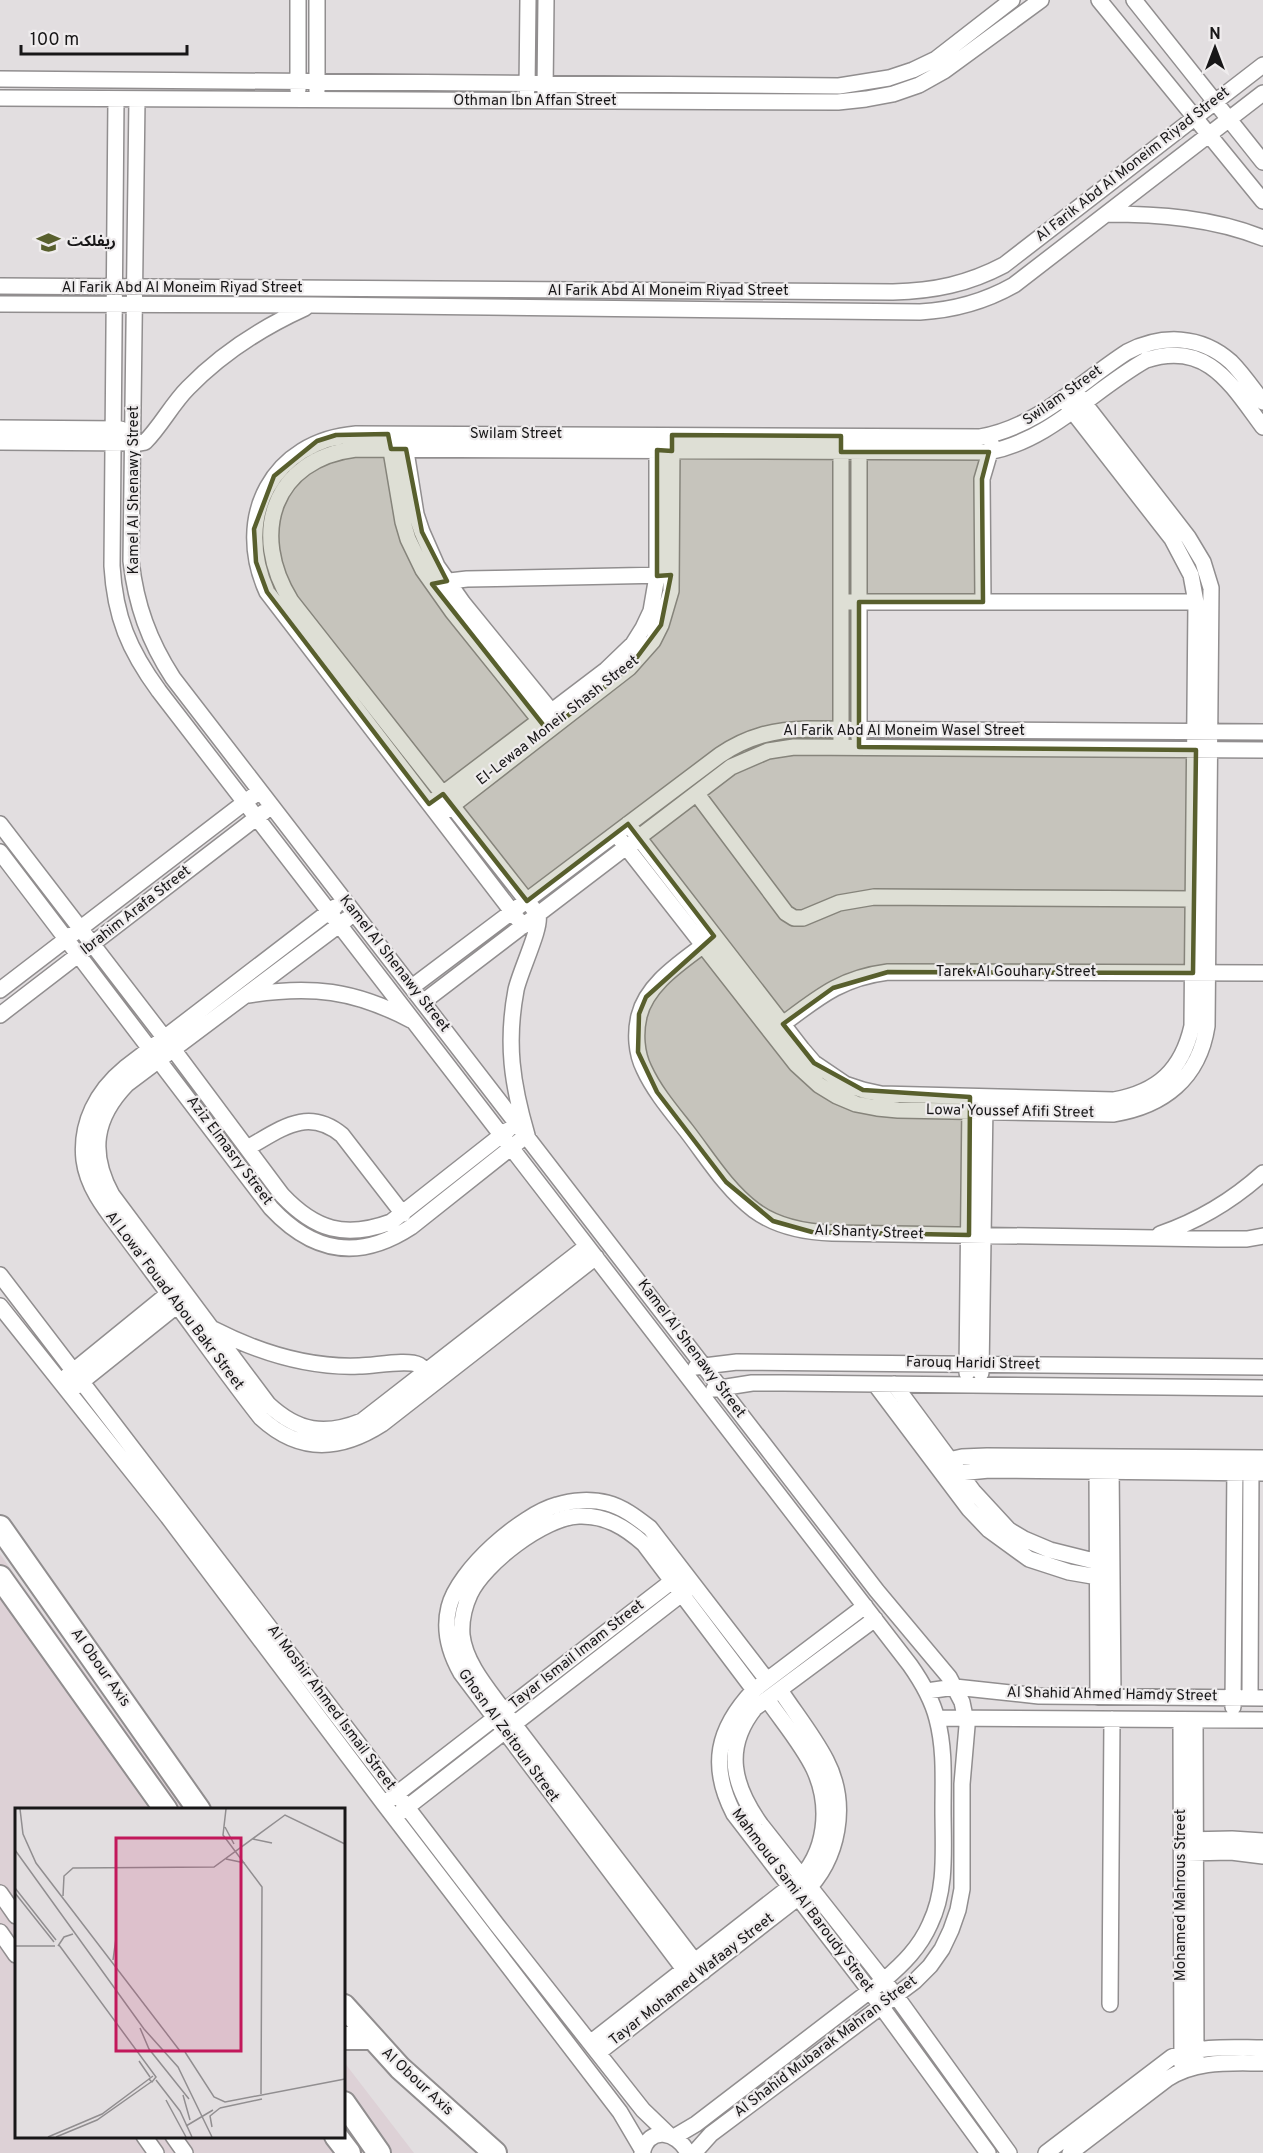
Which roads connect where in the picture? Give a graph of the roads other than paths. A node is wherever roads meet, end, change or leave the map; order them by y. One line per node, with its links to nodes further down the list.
1 (298, 0): 11 (street)
2 (317, 0): 12 (street)
3 (528, 0): 13 (street)
4 (546, 0): 14 (street)
5 (1012, 0): 14 (street, Othman Ibn Affan Street)
6 (1041, 0): 22 (street, Othman Ibn Affan Street)
7 (1099, 0): 24 (street)
8 (1134, 0): 23 (street)
9 (1263, 65): 23 (street, Al Farik Abd Al Moneim Riyad Street)
10 (0, 79): 11 (street, Othman Ibn Affan Street)
11 (298, 82): 12 (street, Othman Ibn Affan Street); 19 (street)
12 (316, 82): 13 (street, Othman Ibn Affan Street); 20 (street)
13 (527, 82): 14 (street, Othman Ibn Affan Street); 21 (street)
14 (546, 82): 22 (street)
15 (1263, 93): 25 (street, Al Farik Abd Al Moneim Riyad Street)
16 (0, 98): 17 (street, Othman Ibn Affan Street)
17 (116, 99): 18 (street, Othman Ibn Affan Street); 32 (street, Kamel Al Shenawy Street)
18 (137, 99): 19 (street, Othman Ibn Affan Street); 33 (street, Kamel Al Shenawy Street)
19 (298, 100): 20 (street, Othman Ibn Affan Street)
20 (316, 100): 21 (street, Othman Ibn Affan Street)
21 (527, 101): 22 (street, Othman Ibn Affan Street)
22 (545, 101)
23 (1215, 102): 24 (street, Al Farik Abd Al Moneim Riyad Street); 25 (street)
24 (1196, 117): 26 (street); 33 (street, Al Farik Abd Al Moneim Riyad Street)
25 (1229, 119): 26 (street, Al Farik Abd Al Moneim Riyad Street); 27 (street)
26 (1209, 135): 28 (street); 29 (street, Al Farik Abd Al Moneim Riyad Street)
27 (1263, 162)
28 (1263, 201)
29 (1106, 214): 30 (street); 36 (street, Al Farik Abd Al Moneim Riyad Street)
30 (1263, 238)
31 (0, 286): 32 (street, Al Farik Abd Al Moneim Riyad Street)
32 (114, 288): 33 (street, Al Farik Abd Al Moneim Riyad Street); 35 (street, Kamel Al Shenawy Street)
33 (135, 288): 37 (street, Kamel Al Shenawy Street)
34 (0, 304): 35 (street, Al Farik Abd Al Moneim Riyad Street)
35 (114, 305): 37 (street, Al Farik Abd Al Moneim Riyad Street); 44 (street, Kamel Al Shenawy Street)
36 (312, 305): 37 (street, Al Farik Abd Al Moneim Riyad Street); 45 (street)
37 (135, 306): 45 (street, Kamel Al Shenawy Street)
38 (1068, 394): 39 (street, Swilam Street); 40 (street); 43 (street, Swilam Street)
39 (1263, 402)
40 (1078, 406): 41 (street, Swilam Street); 51 (street, Swilam Street); 57 (street); 61 (street)
41 (1263, 427)
42 (0, 428): 44 (street)
43 (998, 434): 50 (street, Swilam Street); 51 (street)
44 (113, 436): 45 (street); 47 (street); 70 (street, Kamel Al Shenawy Street)
45 (133, 436): 67 (street, Kamel Al Shenawy Street)
46 (397, 441): 48 (street, Swilam Street); 53 (street); 69 (street, Swilam Street); 72 (street, Swilam Street)
47 (0, 442)
48 (665, 443): 49 (street, Swilam Street); 52 (street, El-Lewaa Moneir Shash Street)
49 (841, 444): 50 (street, Swilam Street); 54 (street)
50 (859, 444): 51 (street, Swilam Street); 55 (street)
51 (989, 452): 56 (street)
52 (664, 575): 53 (street); 58 (street, El-Lewaa Moneir Shash Street)
53 (440, 583): 58 (street)
54 (841, 602): 55 (street); 59 (street)
55 (859, 602): 56 (street); 60 (street)
56 (983, 602): 57 (street)
57 (1196, 602): 61 (street)
58 (550, 721): 69 (street, El-Lewaa Moneir Shash Street)
59 (841, 729): 60 (street, Al Farik Abd Al Moneim Wasel Street); 63 (street); 75 (street, Al Farik Abd Al Moneim Wasel Street)
60 (859, 730): 61 (street, Al Farik Abd Al Moneim Wasel Street); 64 (street)
61 (1203, 732): 62 (street, Al Farik Abd Al Moneim Wasel Street); 65 (street)
62 (1263, 732)
63 (841, 747): 64 (street, Al Farik Abd Al Moneim Wasel Street); 68 (street, Al Farik Abd Al Moneim Wasel Street)
64 (859, 747): 65 (street, Al Farik Abd Al Moneim Wasel Street)
65 (1203, 750): 66 (street, Al Farik Abd Al Moneim Wasel Street); 78 (street, Lowa' Youssef Afifi Street); 92 (street, Lowa' Youssef Afifi Street)
66 (1263, 750)
67 (260, 790): 70 (street, Ibrahim Arafa Street); 71 (street, Kamel Al Shenawy Street)
68 (697, 794): 76 (street, Al Farik Abd Al Moneim Wasel Street); 78 (street)
69 (447, 800): 72 (street, El-Lewaa Moneir Shash Street); 80 (street, Swilam Street)
70 (245, 802): 73 (street, Kamel Al Shenawy Street); 87 (street, Ibrahim Arafa Street)
71 (272, 806): 73 (street, Ibrahim Arafa Street); 79 (street, Kamel Al Shenawy Street)
72 (433, 810): 82 (street, Swilam Street)
73 (257, 818): 81 (street, Kamel Al Shenawy Street); 90 (street, Ibrahim Arafa Street)
74 (0, 824): 87 (street, Aziz Elmasry Street)
75 (622, 829): 76 (street, Lowa' Youssef Afifi Street); 80 (street, Al Farik Abd Al Moneim Wasel Street)
76 (632, 842): 84 (street, Al Farik Abd Al Moneim Wasel Street); 89 (street, Lowa' Youssef Afifi Street)
77 (0, 852): 88 (street, Aziz Elmasry Street)
78 (1194, 899): 92 (street, Lowa' Youssef Afifi Street)
79 (345, 900): 81 (street, Al Lowa' Fouad Abou Bakr Street); 83 (street, Kamel Al Shenawy Street)
80 (527, 901): 82 (street, Al Farik Abd Al Moneim Wasel Street); 84 (street, Swilam Street)
81 (330, 912): 85 (street, Kamel Al Shenawy Street); 101 (street, Al Lowa' Fouad Abou Bakr Street)
82 (512, 912): 86 (street, Swilam Street); 94 (street, Al Farik Abd Al Moneim Wasel Street)
83 (355, 913): 85 (street, Al Lowa' Fouad Abou Bakr Street); 94 (street, Kamel Al Shenawy Street)
84 (537, 915): 86 (street, Al Farik Abd Al Moneim Wasel Street); 104 (street)
85 (339, 925): 96 (street, Al Lowa' Fouad Abou Bakr Street); 99 (street, Kamel Al Shenawy Street)
86 (523, 926): 97 (street, Al Farik Abd Al Moneim Wasel Street)
87 (80, 928): 88 (street, Ibrahim Arafa Street); 90 (street, Aziz Elmasry Street)
88 (67, 939): 91 (street, Aziz Elmasry Street); 95 (street, Ibrahim Arafa Street)
89 (709, 941): 100 (street, Lowa' Youssef Afifi Street); 103 (street, Lowa' Youssef Afifi Street); 110 (street, Al Shanty Street)
90 (93, 944): 91 (street, Ibrahim Arafa Street); 101 (street, Aziz Elmasry Street)
91 (79, 954): 98 (street, Ibrahim Arafa Street); 102 (street, Aziz Elmasry Street)
92 (1201, 973): 93 (street, Tarek Al Gouhary Street); 100 (street, Tarek Al Gouhary Street); 103 (street, Lowa' Youssef Afifi Street)
93 (1263, 973)
94 (412, 987): 97 (street, Kamel Al Shenawy Street)
95 (0, 990)
96 (246, 995): 99 (street); 101 (street, Al Lowa' Fouad Abou Bakr Street)
97 (423, 1002): 104 (street, Kamel Al Shenawy Street)
98 (0, 1016)
99 (414, 1022): 105 (street, Kamel Al Shenawy Street)
100 (783, 1024): 103 (street, Lowa' Youssef Afifi Street)
101 (169, 1044): 102 (street, Al Lowa' Fouad Abou Bakr Street); 106 (street, Aziz Elmasry Street)
102 (156, 1054): 107 (street, Aziz Elmasry Street); 115 (street, Al Lowa' Fouad Abou Bakr Street)
103 (977, 1105): 110 (street)
104 (522, 1129): 105 (street, Aziz Elmasry Street); 107 (street, Aziz Elmasry Street); 119 (street, Kamel Al Shenawy Street)
105 (502, 1135): 107 (street, Kamel Al Shenawy Street); 109 (street, Aziz Elmasry Street)
106 (247, 1148): 109 (street, Aziz Elmasry Street); 109 (street)
107 (512, 1148): 113 (street, Kamel Al Shenawy Street)
108 (1263, 1173): 112 (street)
109 (404, 1214)
110 (976, 1235): 112 (street, Al Shanty Street); 118 (street)
111 (1263, 1236): 112 (street, Al Shanty Street)
112 (1148, 1238)
113 (591, 1252): 121 (street, Kamel Al Shenawy Street); 123 (street, Al Lowa' Fouad Abou Bakr Street)
114 (0, 1275): 122 (street, Al Moshir Ahmed Ismail Street)
115 (178, 1295): 117 (street, Al Lowa' Fouad Abou Bakr Street); 122 (street); 123 (street, Al Lowa' Fouad Abou Bakr Street)
116 (0, 1306): 127 (street, Al Moshir Ahmed Ismail Street)
117 (211, 1327): 123 (street); 123 (street, Al Lowa' Fouad Abou Bakr Street)
118 (974, 1364): 119 (street, Farouq Haridi Street); 120 (street, Farouq Haridi Street); 126 (street)
119 (704, 1365): 121 (street, Farouq Haridi Street); 128 (street, Kamel Al Shenawy Street)
120 (1263, 1367)
121 (684, 1371): 130 (street, Kamel Al Shenawy Street)
122 (78, 1376): 127 (street); 162 (street, Al Moshir Ahmed Ismail Street)
123 (430, 1377)
124 (875, 1384): 125 (street, Farouq Haridi Street); 128 (street, Farouq Haridi Street); 134 (street)
125 (894, 1384): 126 (street, Farouq Haridi Street); 134 (street)
126 (974, 1385): 129 (street, Farouq Haridi Street)
127 (65, 1386): 163 (street, Al Moshir Ahmed Ismail Street)
128 (720, 1387): 130 (street, Farouq Haridi Street); 147 (street, Kamel Al Shenawy Street)
129 (1263, 1388)
130 (700, 1393): 144 (street, Kamel Al Shenawy Street)
131 (1104, 1464): 132 (street); 134 (street); 138 (street); 151 (street)
132 (1235, 1465): 133 (street); 136 (street)
133 (1257, 1465): 137 (street)
134 (947, 1468): 138 (street)
135 (0, 1527): 166 (highway, Al Obour Axis)
136 (1234, 1557): 137 (street); 141 (street)
137 (1257, 1559): 142 (street)
138 (1098, 1569): 151 (street)
139 (0, 1576): 165 (highway, Al Obour Axis)
140 (678, 1576): 143 (street, Ghosn Al Zeitoun Street); 154 (street, Tayar Ismail Imam Street); 154 (street, Ghosn Al Zeitoun Street)
141 (1234, 1578): 142 (street); 152 (street)
142 (1257, 1578): 153 (street)
143 (688, 1589): 146 (street, Ghosn Al Zeitoun Street); 148 (street, Ghosn Al Zeitoun Street); 161 (street, Tayar Ismail Imam Street)
144 (865, 1606): 145 (street, Kamel Al Shenawy Street); 146 (street, Mahmoud Sami Al Baroudy Street)
145 (875, 1619): 149 (street, Kamel Al Shenawy Street); 150 (street, Mahmoud Sami Al Baroudy Street)
146 (767, 1680): 148 (street, Mahmoud Sami Al Baroudy Street)
147 (955, 1687): 149 (street, Al Shahid Ahmed Hamdy Street); 151 (street, Al Shahid Ahmed Hamdy Street); 156 (street, Kamel Al Shenawy Street)
148 (754, 1690): 171 (street, Mahmoud Sami Al Baroudy Street)
149 (927, 1691): 155 (street, Kamel Al Shenawy Street)
150 (773, 1694): 171 (street, Mahmoud Sami Al Baroudy Street); 171 (street, Tayar Mohamed Wafaay Street)
151 (1105, 1697): 152 (street, Al Shahid Ahmed Hamdy Street)
152 (1233, 1698): 153 (street, Al Shahid Ahmed Hamdy Street); 159 (street)
153 (1256, 1698)
154 (499, 1715): 161 (street, Ghosn Al Zeitoun Street); 162 (street, Tayar Ismail Imam Street)
155 (937, 1718): 156 (street, Al Shahid Ahmed Hamdy Street); 177 (street, Al Shahid Mubarak Mahran Street)
156 (966, 1718): 157 (street, Al Shahid Ahmed Hamdy Street); 179 (street, Al Shahid Mubarak Mahran Street)
157 (1112, 1719): 158 (street, Al Shahid Ahmed Hamdy Street); 180 (street)
158 (1188, 1720): 159 (street, Al Shahid Ahmed Hamdy Street); 169 (street, Mohamed Mahrous Street)
159 (1233, 1720): 160 (street, Al Shahid Ahmed Hamdy Street)
160 (1263, 1720)
161 (509, 1728): 164 (street, Tayar Ismail Imam Street); 176 (street, Ghosn Al Zeitoun Street)
162 (397, 1794): 163 (street, Tayar Ismail Imam Street); 164 (street, Al Moshir Ahmed Ismail Street)
163 (384, 1804): 167 (street, Al Moshir Ahmed Ismail Street)
164 (407, 1807): 167 (street, Tayar Ismail Imam Street); 185 (street, Al Moshir Ahmed Ismail Street)
165 (165, 1808)
166 (198, 1808)
167 (394, 1817): 197 (street, Al Moshir Ahmed Ismail Street)
168 (1263, 1841): 169 (street)
169 (1188, 1846): 170 (street); 187 (street, Mohamed Mahrous Street)
170 (1263, 1856)
171 (800, 1887): 176 (street, Tayar Mohamed Wafaay Street); 177 (street, Mahmoud Sami Al Baroudy Street); 178 (street, Mahmoud Sami Al Baroudy Street)
172 (0, 1893): 173 (street)
173 (15, 1915)
174 (0, 1932): 175 (street)
175 (15, 1954)
176 (693, 1971): 185 (street, Tayar Mohamed Wafaay Street)
177 (884, 1980): 178 (street, Al Shahid Mubarak Mahran Street); 179 (street, Mahmoud Sami Al Baroudy Street)
178 (870, 1991): 182 (street, Mahmoud Sami Al Baroudy Street); 193 (street, Al Shahid Mubarak Mahran Street)
179 (896, 1996): 182 (street, Al Shahid Mubarak Mahran Street); 190 (street, Mahmoud Sami Al Baroudy Street)
180 (1110, 2004)
181 (345, 2007): 184 (highway, Al Obour Axis)
182 (881, 2007): 192 (street, Mahmoud Sami Al Baroudy Street); 204 (street, Al Shahid Mubarak Mahran Street)
183 (345, 2038): 184 (highway)
184 (370, 2038): 202 (highway, Al Obour Axis)
185 (594, 2048): 193 (street, Al Moshir Ahmed Ismail Street)
186 (1263, 2048): 187 (street)
187 (1189, 2051): 189 (street, Mohamed Mahrous Street); 207 (street)
188 (1263, 2062): 189 (street)
189 (1189, 2068): 208 (street)
190 (972, 2101): 192 (street); 206 (street, Mahmoud Sami Al Baroudy Street)
191 (345, 2104): 201 (highway)
192 (958, 2111): 205 (street, Mahmoud Sami Al Baroudy Street)
193 (671, 2135): 197 (street, Al Shahid Mubarak Mahran Street); 203 (street, Al Moshir Ahmed Ismail Street)
194 (145, 2138): 198 (street)
195 (174, 2138): 199 (street)
196 (338, 2138): 200 (highway)
197 (642, 2152)
198 (156, 2153)
199 (184, 2153)
200 (349, 2153)
201 (379, 2153)
202 (495, 2153)
203 (688, 2153)
204 (694, 2153)
205 (988, 2153)
206 (1009, 2153)
207 (1046, 2153)
208 (1070, 2153)

